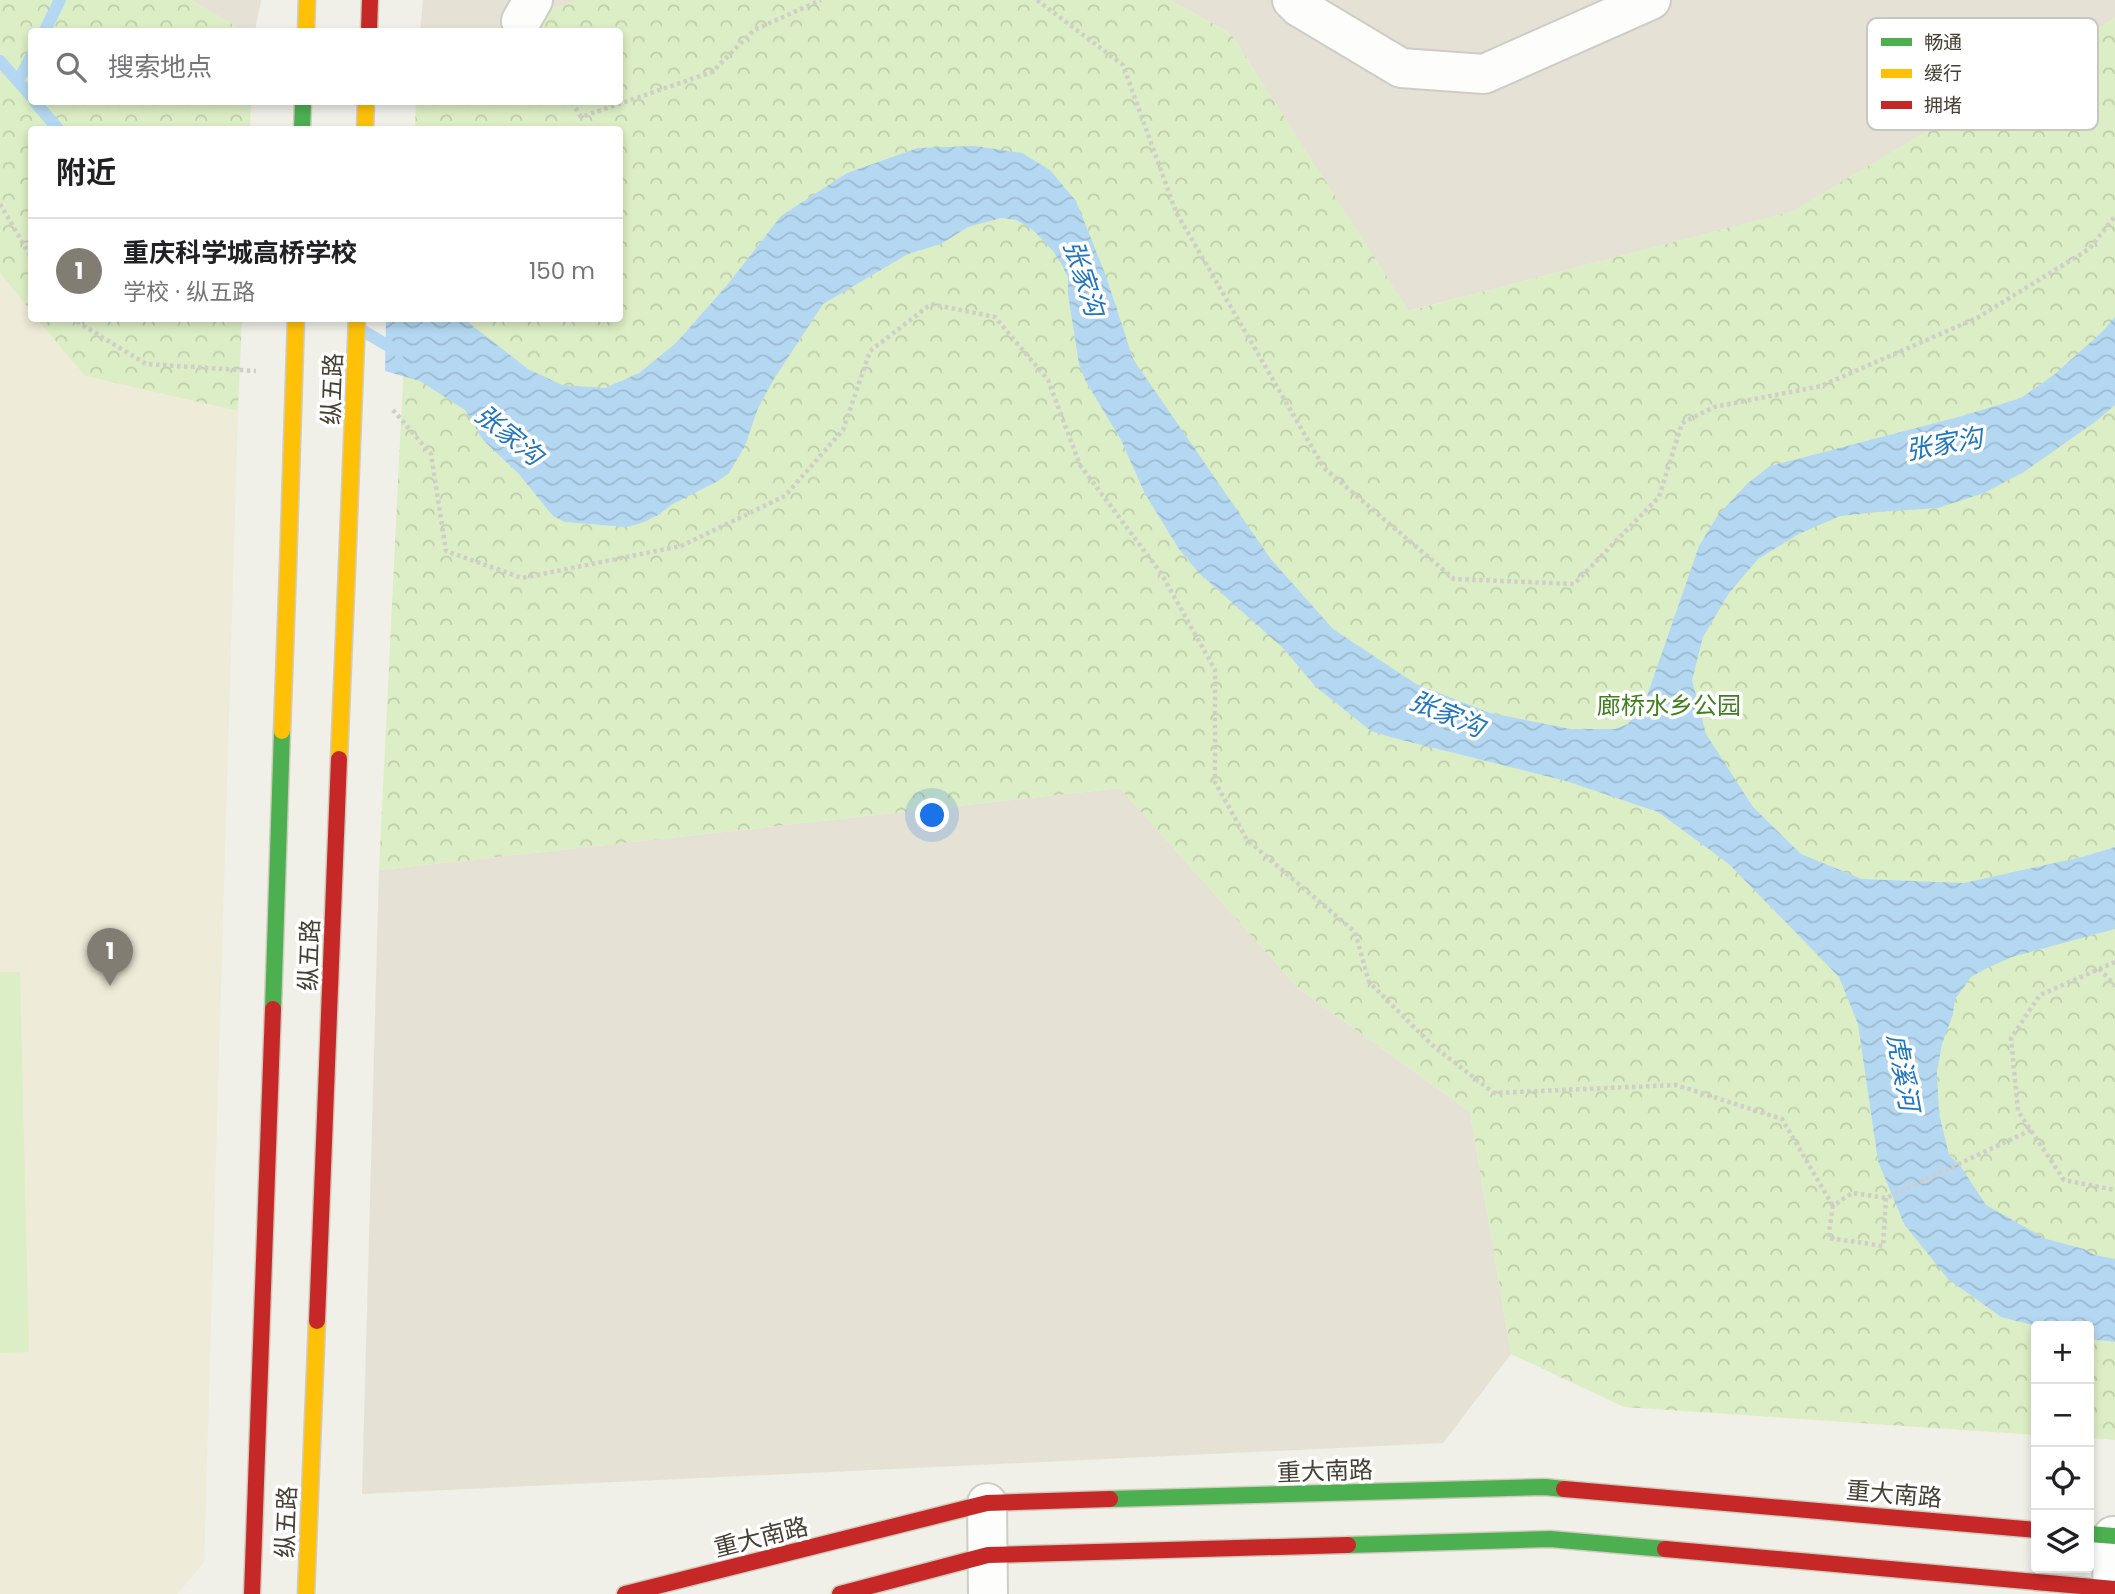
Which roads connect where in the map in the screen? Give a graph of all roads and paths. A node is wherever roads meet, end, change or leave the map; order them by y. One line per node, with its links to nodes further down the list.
1 (307, 0): 7 (main road)
2 (370, 0): 8 (main road)
3 (821, 0): 9 (path)
4 (1037, 0): 17 (path)
5 (1292, 0): 6 (street)
6 (1651, 0)
7 (306, 28)
8 (369, 28)
9 (623, 103)
10 (303, 105): 14 (main road)
11 (366, 105): 15 (main road)
12 (574, 105): 13 (path)
13 (616, 105)
14 (302, 126)
15 (365, 126)
16 (0, 204): 18 (path)
17 (2115, 215)
18 (28, 252)
19 (78, 322): 22 (path)
20 (296, 322): 36 (main road, 纵五路, bridge)
21 (357, 322): 37 (main road, 纵五路, bridge)
22 (269, 372)
23 (390, 406): 30 (path)
24 (2115, 962): 25 (path)
25 (2099, 969): 26 (path); 27 (path)
26 (2115, 985)
27 (2031, 1130): 28 (path); 29 (path)
28 (2115, 1190)
29 (1886, 1198): 30 (path); 30 (path)
30 (1833, 1206)
31 (988, 1503): 32 (main road, 重大南路); 34 (street); 38 (main road, 重大南路)
32 (2031, 1530)
33 (2106, 1536): 35 (street)
34 (988, 1555): 35 (main road); 39 (main road); 40 (street)
35 (2113, 1591)
36 (252, 1594)
37 (306, 1594)
38 (625, 1594)
39 (840, 1594)
40 (988, 1594)

